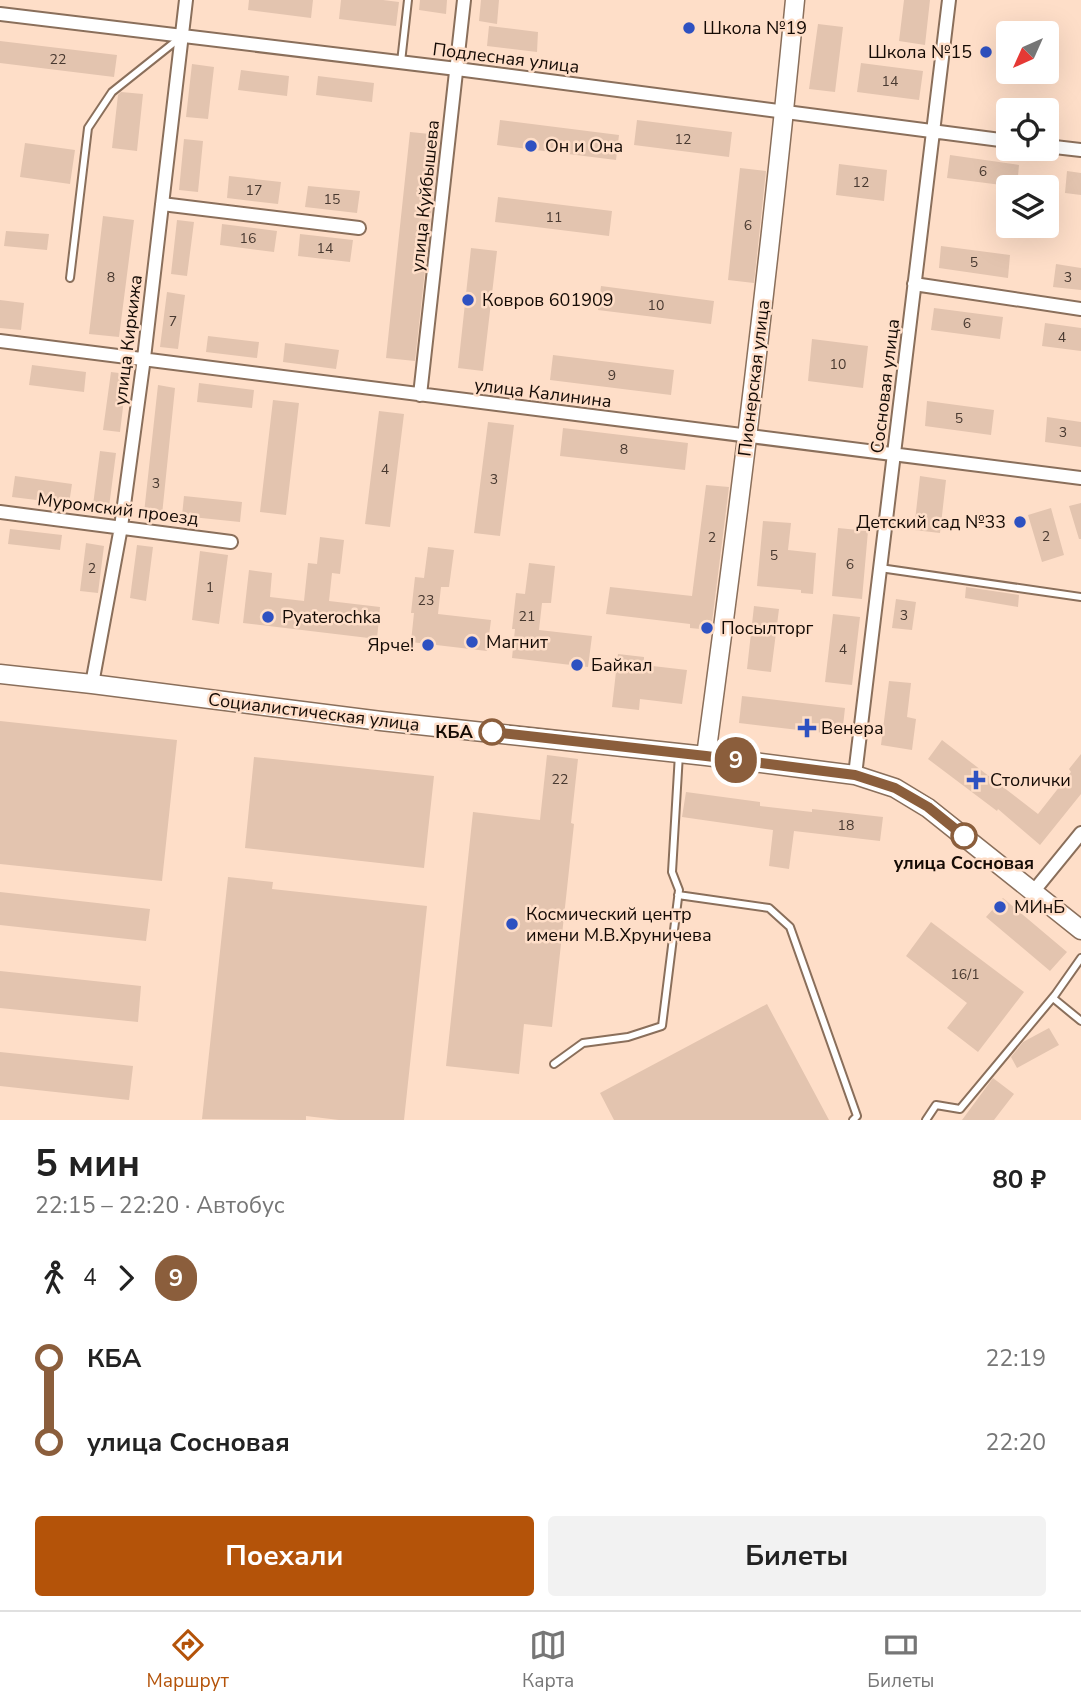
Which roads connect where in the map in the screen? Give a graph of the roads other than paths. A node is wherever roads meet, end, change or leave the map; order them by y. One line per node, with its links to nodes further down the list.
1 (186, 0): 7 (street, улица Киркижа)
2 (408, 0): 8 (lane)
3 (464, 0): 9 (street, улица Куйбышева)
4 (795, 0): 10 (main road, Пионерская улица)
5 (949, 0): 11 (street, Сосновая улица)
6 (0, 13): 7 (street, Подлесная улица)
7 (182, 36): 8 (street, Подлесная улица); 15 (street, улица Киркижа); 17 (lane)
8 (401, 62): 9 (street, Подлесная улица)
9 (457, 69): 10 (street, Подлесная улица); 22 (street, улица Куйбышева)
10 (784, 111): 11 (street, Подлесная улица); 23 (main road, Пионерская улица)
11 (933, 131): 12 (street, Подлесная улица); 18 (street, Сосновая улица)
12 (996, 139)
13 (1059, 147): 14 (street)
14 (1081, 150)
15 (162, 204): 16 (street); 21 (street, улица Киркижа)
16 (359, 228)
17 (70, 278)
18 (914, 284): 19 (street); 24 (street, Сосновая улица)
19 (1081, 309)
20 (0, 341): 21 (street, улица Калинина)
21 (144, 358): 22 (street, улица Калинина); 27 (street, улица Киркижа)
22 (420, 395): 23 (street, улица Калинина)
23 (747, 436): 24 (street, улица Калинина); 34 (main road, Пионерская улица)
24 (894, 453): 25 (street, улица Калинина); 29 (street, Сосновая улица)
25 (1081, 478)
26 (0, 512): 27 (street, Муромский проезд)
27 (121, 527): 28 (street, Муромский проезд); 32 (street, улица Киркижа)
28 (231, 542)
29 (880, 568): 30 (lane); 35 (street, Сосновая улица)
30 (1081, 597)
31 (0, 674): 32 (main road, Социалистическая улица)
32 (92, 684): 33 (main road, Социалистическая улица)
33 (679, 752): 34 (main road, Социалистическая улица); 38 (lane)
34 (706, 756): 35 (main road, Социалистическая улица)
35 (855, 775): 37 (main road, Социалистическая улица)
36 (1081, 833): 37 (street)
37 (1033, 892): 39 (main road, Социалистическая улица)
38 (678, 895): 43 (lane); 44 (lane)
39 (1081, 930)
40 (1081, 958): 41 (lane)
41 (1053, 998): 42 (lane); 45 (lane)
42 (1081, 1021)
43 (554, 1063)
44 (853, 1120)
45 (926, 1120)

